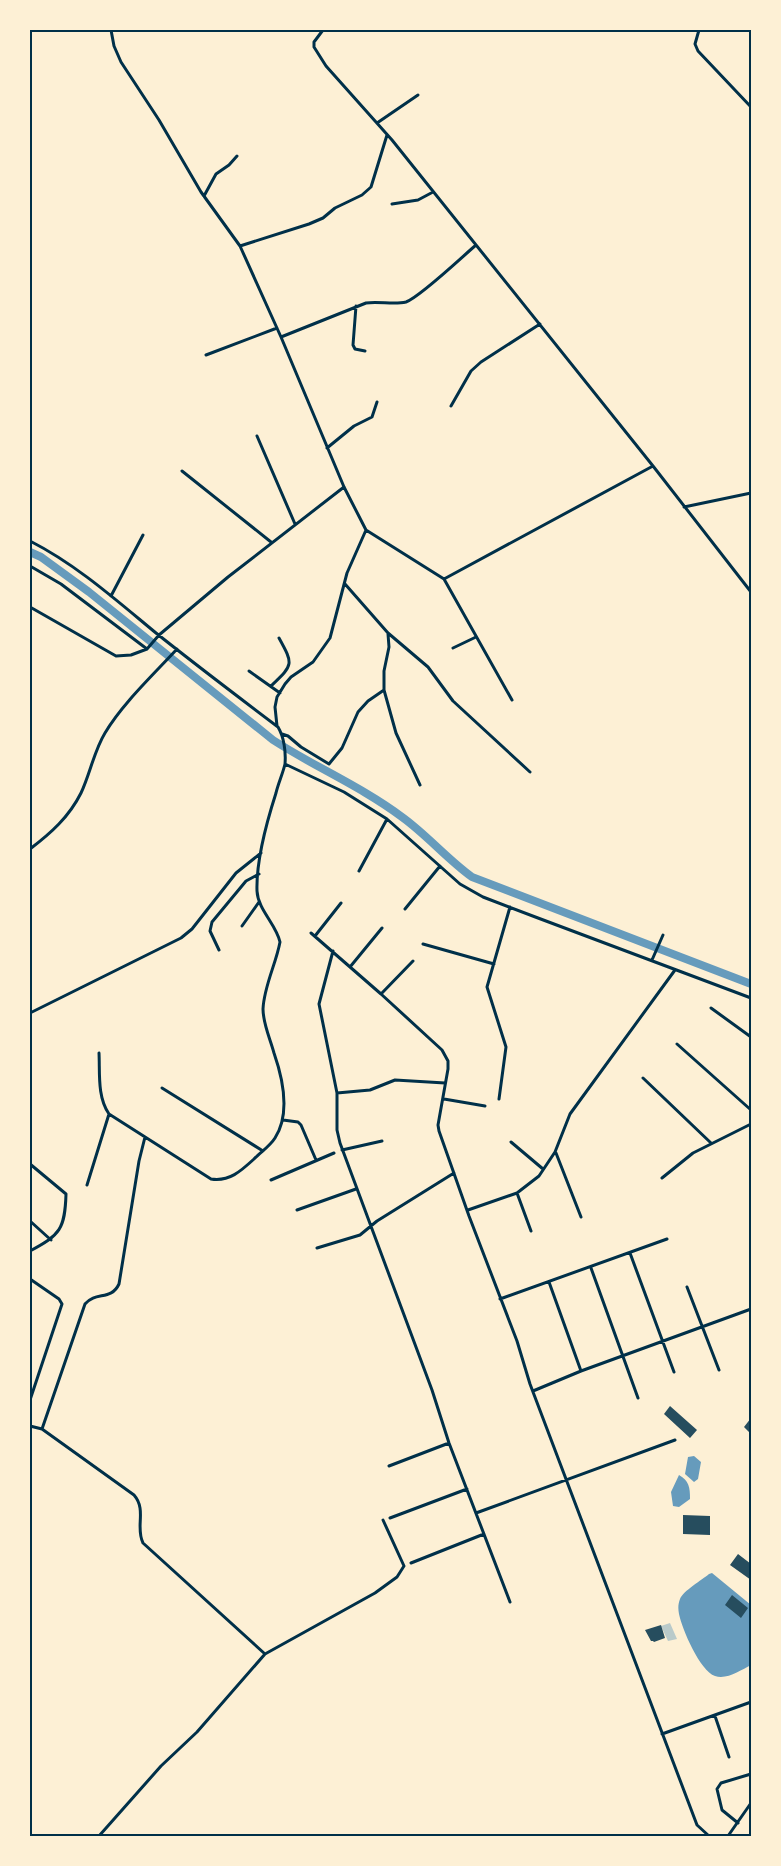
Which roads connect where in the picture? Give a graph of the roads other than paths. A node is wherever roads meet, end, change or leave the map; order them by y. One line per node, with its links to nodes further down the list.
1 (111, 30): 10 (street)
2 (322, 30): 6 (street)
3 (699, 30): 5 (street)
4 (418, 95): 6 (street)
5 (751, 107)
6 (377, 124): 7 (street)
7 (387, 134): 9 (street); 13 (street)
8 (237, 156): 10 (street)
9 (434, 192): 11 (street); 12 (street)
10 (204, 196): 13 (street)
11 (392, 204)
12 (476, 245): 14 (street); 15 (street)
13 (240, 246): 16 (street)
14 (356, 306): 17 (street); 18 (street)
15 (540, 324): 21 (street); 24 (street)
16 (277, 328): 17 (street); 19 (street)
17 (281, 337): 23 (street)
18 (365, 352)
19 (206, 355)
20 (377, 402): 23 (street)
21 (451, 406)
22 (257, 436): 29 (street)
23 (327, 448): 26 (street)
24 (653, 466): 28 (street); 35 (street)
25 (182, 471): 33 (street)
26 (344, 487): 29 (street); 30 (street)
27 (751, 493): 28 (street)
28 (684, 507): 37 (street)
29 (295, 524): 33 (street)
30 (366, 530): 35 (street); 36 (street)
31 (143, 535): 38 (street)
32 (30, 541): 38 (street)
33 (272, 542): 41 (street)
34 (30, 566): 44 (street)
35 (444, 579): 42 (street)
36 (345, 584): 40 (street); 50 (street)
37 (751, 592)
38 (111, 596): 41 (street)
39 (30, 608): 44 (street)
40 (388, 633): 49 (street); 55 (street)
41 (158, 637): 44 (street); 46 (street)
42 (476, 637): 45 (street); 51 (street)
43 (279, 638): 48 (street)
44 (148, 648)
45 (453, 648)
46 (177, 649): 52 (street); 58 (street)
47 (249, 671): 48 (street)
48 (271, 686): 50 (street)
49 (384, 690): 53 (street); 56 (street)
50 (280, 693): 52 (street)
51 (512, 700)
52 (278, 727): 53 (street)
53 (282, 734): 54 (street)
54 (285, 764): 57 (street); 59 (street)
55 (530, 772)
56 (420, 786)
57 (387, 819): 60 (street); 61 (street)
58 (30, 849)
59 (262, 853): 62 (street); 82 (street)
60 (440, 866): 65 (street); 66 (street)
61 (359, 871)
62 (259, 874): 63 (street); 71 (street)
63 (259, 902): 67 (street); 95 (street)
64 (341, 903): 72 (street)
65 (510, 907): 73 (street); 75 (street)
66 (405, 909)
67 (242, 926)
68 (382, 928): 76 (street)
69 (663, 934): 73 (street)
70 (423, 944): 75 (street)
71 (219, 950)
72 (333, 951): 76 (street); 89 (street)
73 (652, 960): 77 (street)
74 (413, 961): 78 (street)
75 (494, 964): 91 (street)
76 (350, 966): 78 (street)
77 (674, 970): 79 (street); 103 (street)
78 (381, 994): 87 (street)
79 (751, 998)
80 (30, 1005): 82 (street)
81 (711, 1008): 83 (street)
82 (32, 1012)
83 (751, 1037)
84 (678, 1044): 93 (street)
85 (99, 1052): 94 (street)
86 (643, 1078): 100 (street)
87 (445, 1083): 89 (street); 90 (street)
88 (162, 1088): 102 (street)
89 (338, 1093): 101 (street)
90 (444, 1099): 92 (street); 108 (street)
91 (499, 1099)
92 (485, 1106)
93 (751, 1110)
94 (109, 1114): 97 (street); 111 (street)
95 (283, 1120): 102 (street); 105 (street)
96 (751, 1124): 100 (street)
97 (146, 1137): 102 (street); 143 (street)
98 (382, 1141): 101 (street)
99 (511, 1142): 107 (street)
100 (712, 1144): 109 (street)
101 (342, 1150): 112 (street)
102 (262, 1151)
103 (555, 1152): 107 (street); 116 (street)
104 (334, 1153): 105 (street)
105 (316, 1160): 110 (street)
106 (30, 1164): 121 (street)
107 (544, 1169): 113 (street)
108 (454, 1173): 115 (street); 118 (street)
109 (662, 1178)
110 (271, 1180)
111 (87, 1185)
112 (356, 1189): 114 (street); 118 (street)
113 (517, 1193): 115 (street); 119 (street)
114 (297, 1210)
115 (468, 1210): 129 (street)
116 (581, 1217)
117 (30, 1221): 121 (street)
118 (371, 1226): 122 (street); 145 (street)
119 (530, 1231)
120 (667, 1239): 124 (street)
121 (51, 1240): 123 (street)
122 (317, 1248)
123 (30, 1251)
124 (630, 1252): 125 (street); 132 (street)
125 (591, 1268): 127 (street); 133 (street)
126 (30, 1279): 138 (street)
127 (549, 1282): 129 (street); 135 (street)
128 (688, 1287): 131 (street)
129 (500, 1300): 139 (street)
130 (751, 1309): 131 (street)
131 (704, 1327): 132 (street); 134 (street)
132 (662, 1342): 133 (street); 136 (street)
133 (623, 1357): 135 (street); 140 (street)
134 (719, 1370)
135 (581, 1371): 139 (street)
136 (674, 1372)
137 (30, 1382): 138 (street)
138 (34, 1388): 141 (street)
139 (533, 1391): 147 (street)
140 (638, 1398)
141 (30, 1400)
142 (30, 1426): 143 (street)
143 (42, 1429): 155 (street)
144 (675, 1440): 147 (street)
145 (449, 1443): 146 (street); 148 (street)
146 (389, 1466)
147 (566, 1480): 149 (street); 158 (street)
148 (467, 1489): 149 (street); 150 (street)
149 (476, 1513): 152 (street)
150 (390, 1518)
151 (383, 1520): 155 (street)
152 (484, 1534): 153 (street); 154 (street)
153 (411, 1563)
154 (510, 1602)
155 (265, 1654): 163 (street)
156 (751, 1702): 157 (street)
157 (715, 1716): 158 (street); 159 (street)
158 (662, 1734): 164 (street)
159 (729, 1757)
160 (751, 1774): 162 (street)
161 (751, 1803): 162 (street)
162 (738, 1823): 165 (street)
163 (99, 1836)
164 (709, 1836)
165 (728, 1836)

